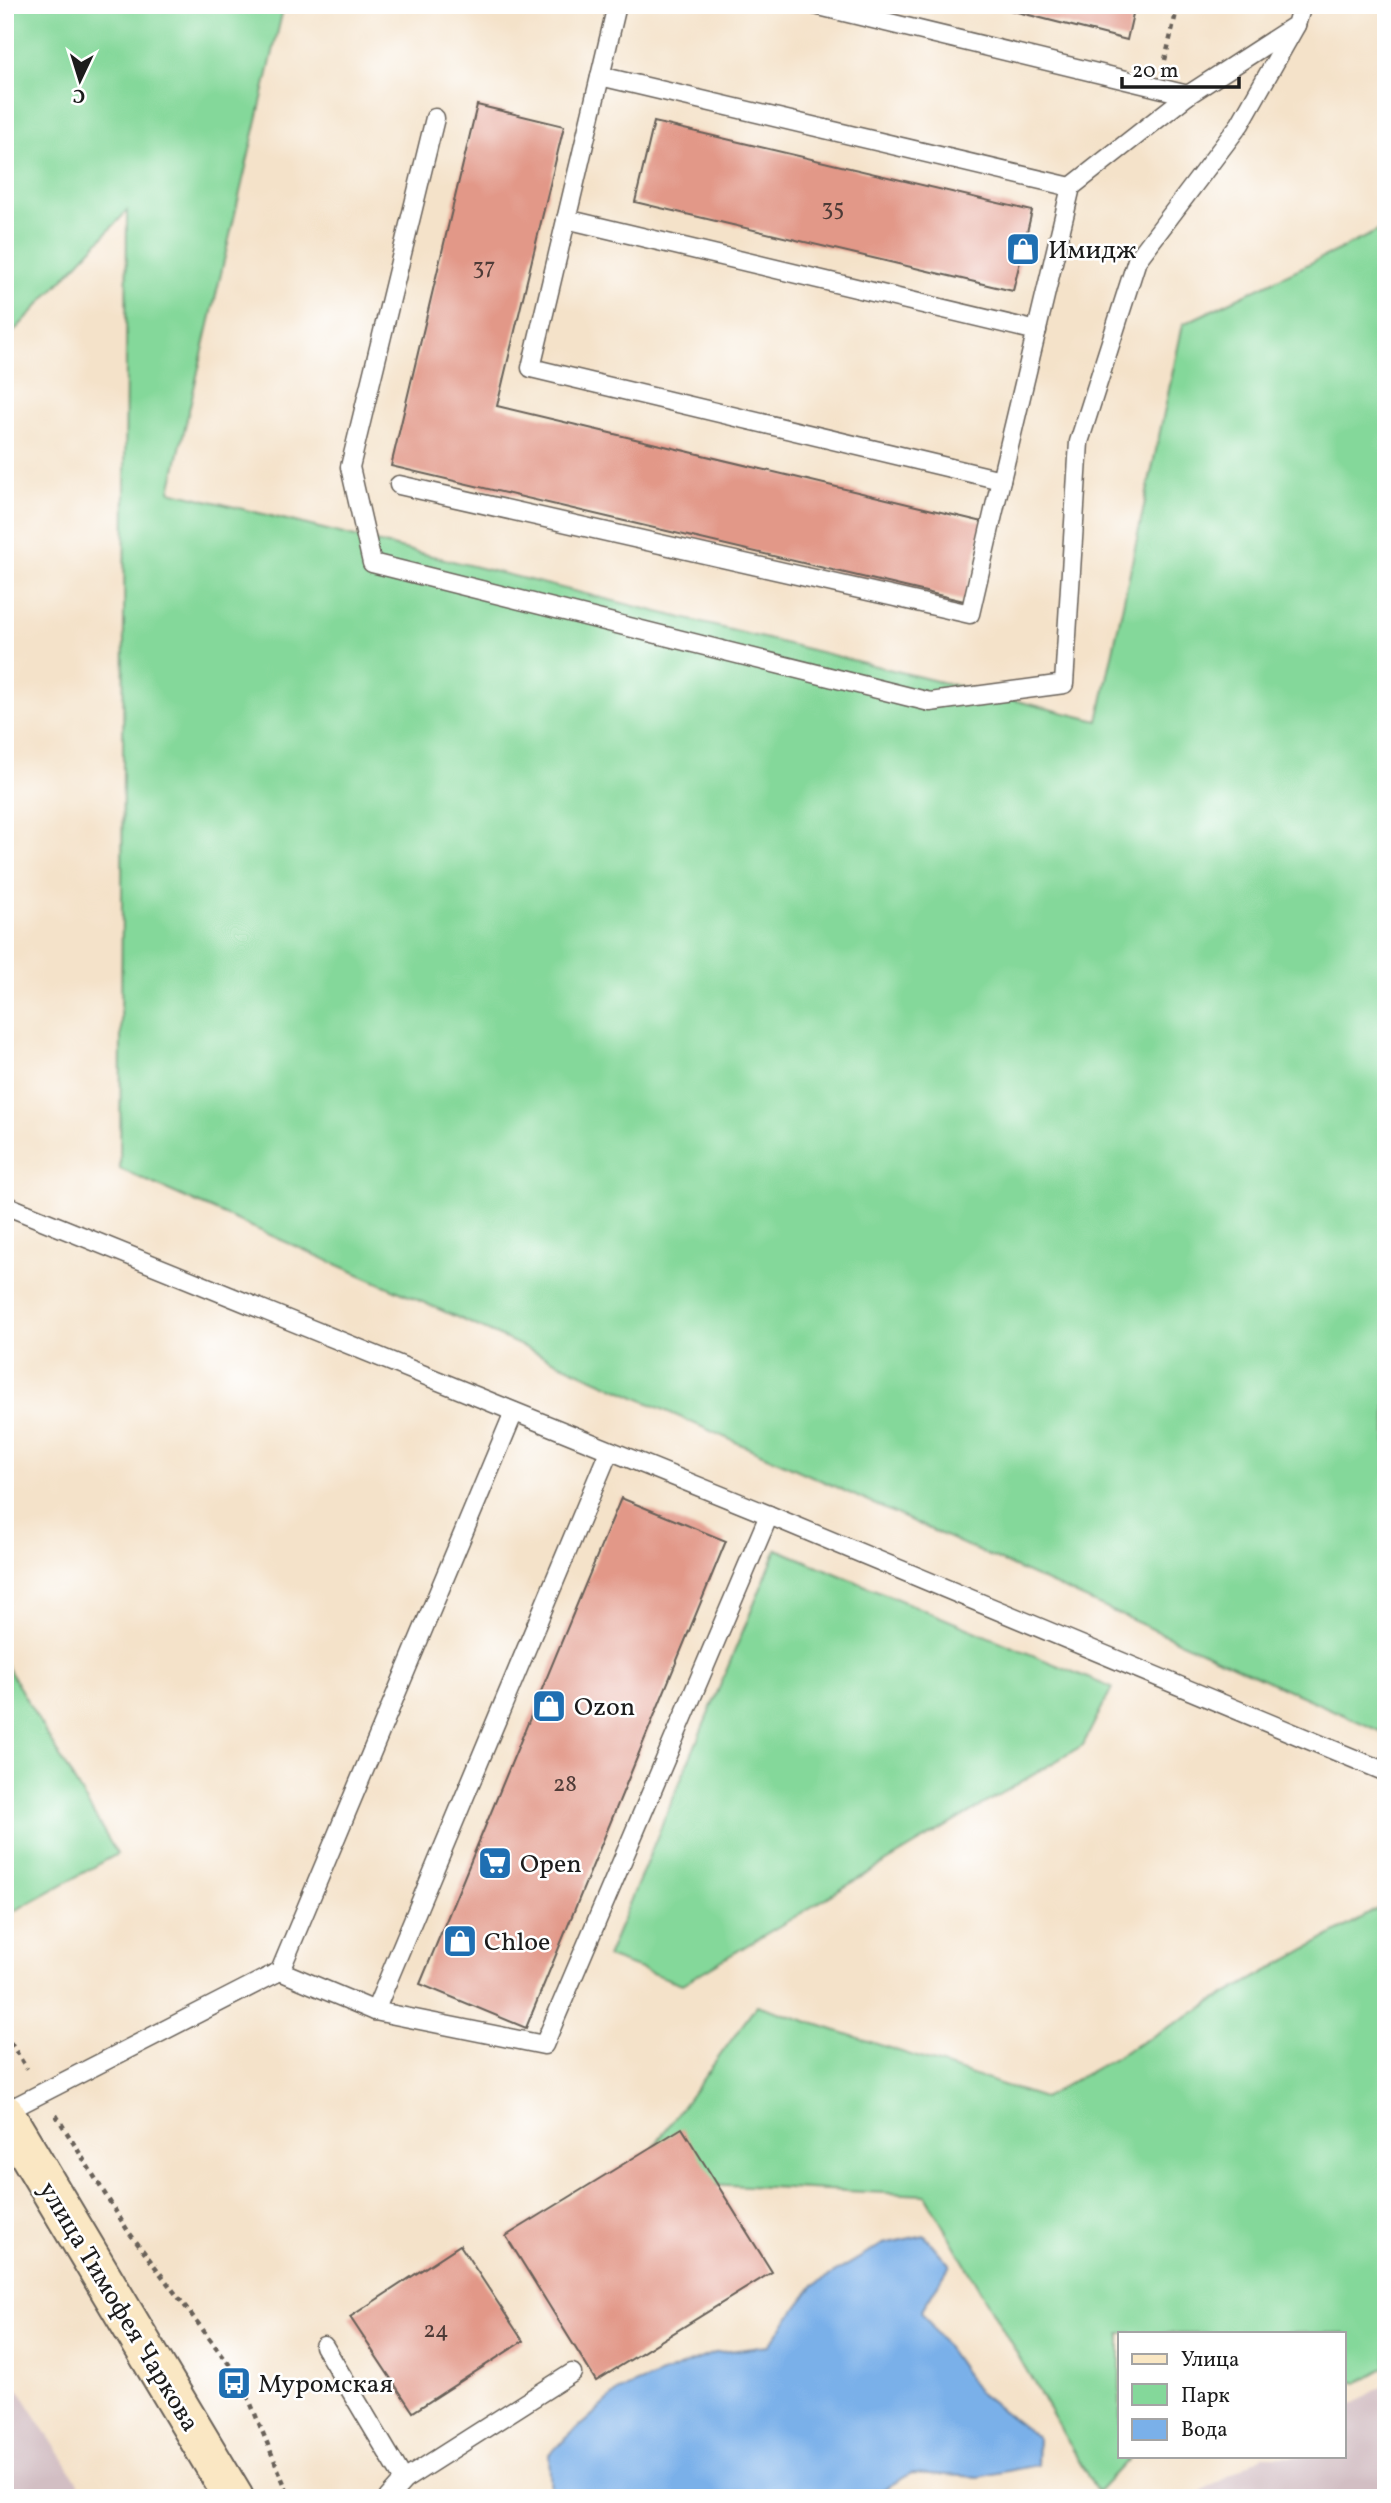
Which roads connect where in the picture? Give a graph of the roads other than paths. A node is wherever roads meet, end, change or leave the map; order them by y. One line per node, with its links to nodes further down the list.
1 (617, 5): 5 (lane)
2 (815, 5): 6 (lane)
3 (1302, 5): 4 (lane)
4 (1296, 25): 6 (lane); 7 (lane)
5 (600, 76): 8 (lane); 9 (lane)
6 (1188, 95): 8 (lane)
7 (435, 118)
8 (1071, 187): 10 (lane)
9 (566, 219): 10 (lane); 11 (lane)
10 (1037, 331): 11 (lane)
11 (1001, 480): 12 (lane)
12 (399, 485)
13 (5, 1205): 14 (lane)
14 (514, 1412): 15 (lane); 18 (lane)
15 (610, 1451): 16 (lane); 19 (lane)
16 (769, 1516): 17 (lane); 19 (lane)
17 (1386, 1772)
18 (280, 1971): 19 (lane); 20 (lane)
19 (375, 2011)
20 (5, 2113): 24 (main road, улица Тимофея Чаркова)
21 (324, 2346): 23 (lane)
22 (572, 2373): 23 (lane)
23 (404, 2480): 25 (lane)
24 (234, 2498)
25 (388, 2498)

